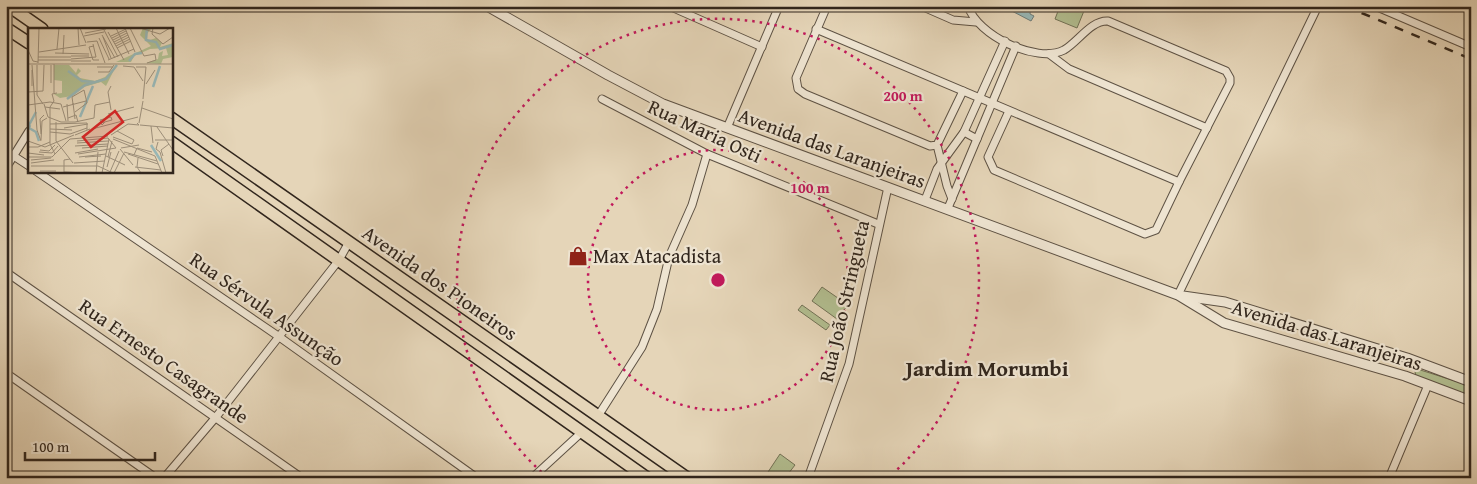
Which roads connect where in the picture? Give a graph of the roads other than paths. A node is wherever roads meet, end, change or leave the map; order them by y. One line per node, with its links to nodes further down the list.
1 (9, 6): 12 (main road)
2 (487, 6): 26 (street, Avenida das Laranjeiras)
3 (668, 6): 17 (street)
4 (779, 6): 17 (street)
5 (826, 6): 13 (street)
6 (920, 6): 10 (street)
7 (968, 6): 10 (street)
8 (1318, 6): 49 (street)
9 (1375, 6): 18 (street)
10 (976, 22): 14 (street)
11 (6, 28): 15 (main road)
12 (41, 28)
13 (816, 29): 20 (street); 32 (street)
14 (1005, 41): 16 (street); 21 (street)
15 (28, 42)
16 (1016, 46): 19 (street); 23 (street)
17 (762, 47): 26 (street)
18 (1471, 47)
19 (1049, 54): 27 (street); 27 (street)
20 (963, 91): 21 (street); 32 (street)
21 (980, 98): 23 (street); 28 (street)
22 (602, 99): 34 (street, Rua Maria Osti)
23 (992, 104): 24 (street); 30 (street)
24 (1009, 111): 40 (street); 40 (street)
25 (172, 119): 46 (main road, Avenida dos Pioneiros)
26 (727, 128): 41 (street, Avenida das Laranjeiras)
27 (1208, 128): 40 (street)
28 (964, 132): 30 (street); 36 (street)
29 (28, 133): 35 (street)
30 (977, 139): 42 (street)
31 (172, 143): 47 (main road, Avenida dos Pioneiros)
32 (937, 145): 36 (street)
33 (6, 151): 35 (street)
34 (707, 154): 45 (street, Rua Maria Osti); 55 (street)
35 (14, 156): 37 (street); 38 (street)
36 (942, 161): 42 (street); 43 (street)
37 (28, 165)
38 (6, 168)
39 (37, 172): 50 (street, Rua Sérvula Assunção)
40 (1179, 182)
41 (888, 187): 43 (street, Avenida das Laranjeiras); 45 (street, Rua João Stringueta)
42 (952, 199): 44 (street)
43 (925, 200): 44 (street, Avenida das Laranjeiras)
44 (948, 208): 49 (street, Avenida das Laranjeiras)
45 (878, 224): 65 (street, Rua João Stringueta)
46 (349, 242): 47 (street); 55 (main road, Avenida dos Pioneiros)
47 (339, 260): 50 (street); 57 (main road, Avenida dos Pioneiros)
48 (6, 272): 56 (street, Rua Ernesto Casagrande)
49 (1178, 295): 52 (street, Avenida das Laranjeiras); 53 (street, Avenida das Laranjeiras)
50 (278, 336): 56 (street); 61 (street, Rua Sérvula Assunção)
51 (6, 373): 58 (street)
52 (1471, 382)
53 (1428, 385): 54 (street, Avenida das Laranjeiras); 66 (street)
54 (1471, 401)
55 (598, 416): 64 (main road, Avenida dos Pioneiros)
56 (216, 417): 59 (street); 60 (street, Rua Ernesto Casagrande)
57 (582, 432): 62 (street); 63 (main road, Avenida dos Pioneiros)
58 (156, 478)
59 (164, 478)
60 (302, 478)
61 (477, 478)
62 (532, 478)
63 (647, 478)
64 (687, 478)
65 (808, 478)
66 (1388, 478)

